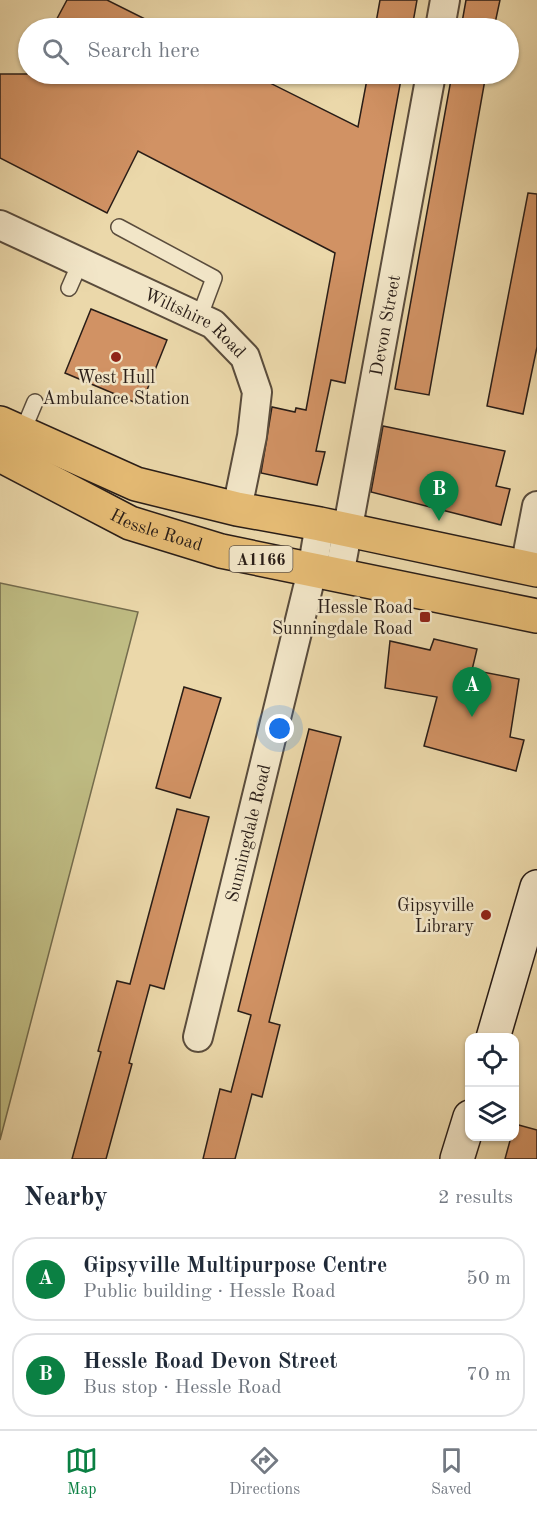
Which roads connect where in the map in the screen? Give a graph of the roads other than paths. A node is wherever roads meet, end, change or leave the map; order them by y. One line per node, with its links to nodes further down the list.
1 (445, 0): 2 (street)
2 (442, 18)
3 (429, 84): 11 (street, Devon Street)
4 (0, 225): 6 (street, Wiltshire Road)
5 (119, 227): 6 (lane)
6 (199, 318): 10 (street, Wiltshire Road)
7 (35, 402): 8 (lane)
8 (6, 449): 10 (main road, Hessle Road / A1166); 13 (main road, Hessle Road / A1166)
9 (537, 506): 12 (street)
10 (237, 509): 11 (main road, Hessle Road / A1166)
11 (334, 526): 12 (main road, Hessle Road / A1166); 13 (street, Sunningdale Road)
12 (531, 569)
13 (325, 574): 14 (main road, Hessle Road / A1166); 17 (street, Sunningdale Road)
14 (537, 616)
15 (537, 887): 16 (street)
16 (494, 1033)
17 (198, 1037)
18 (465, 1133): 19 (street)
19 (457, 1159)

